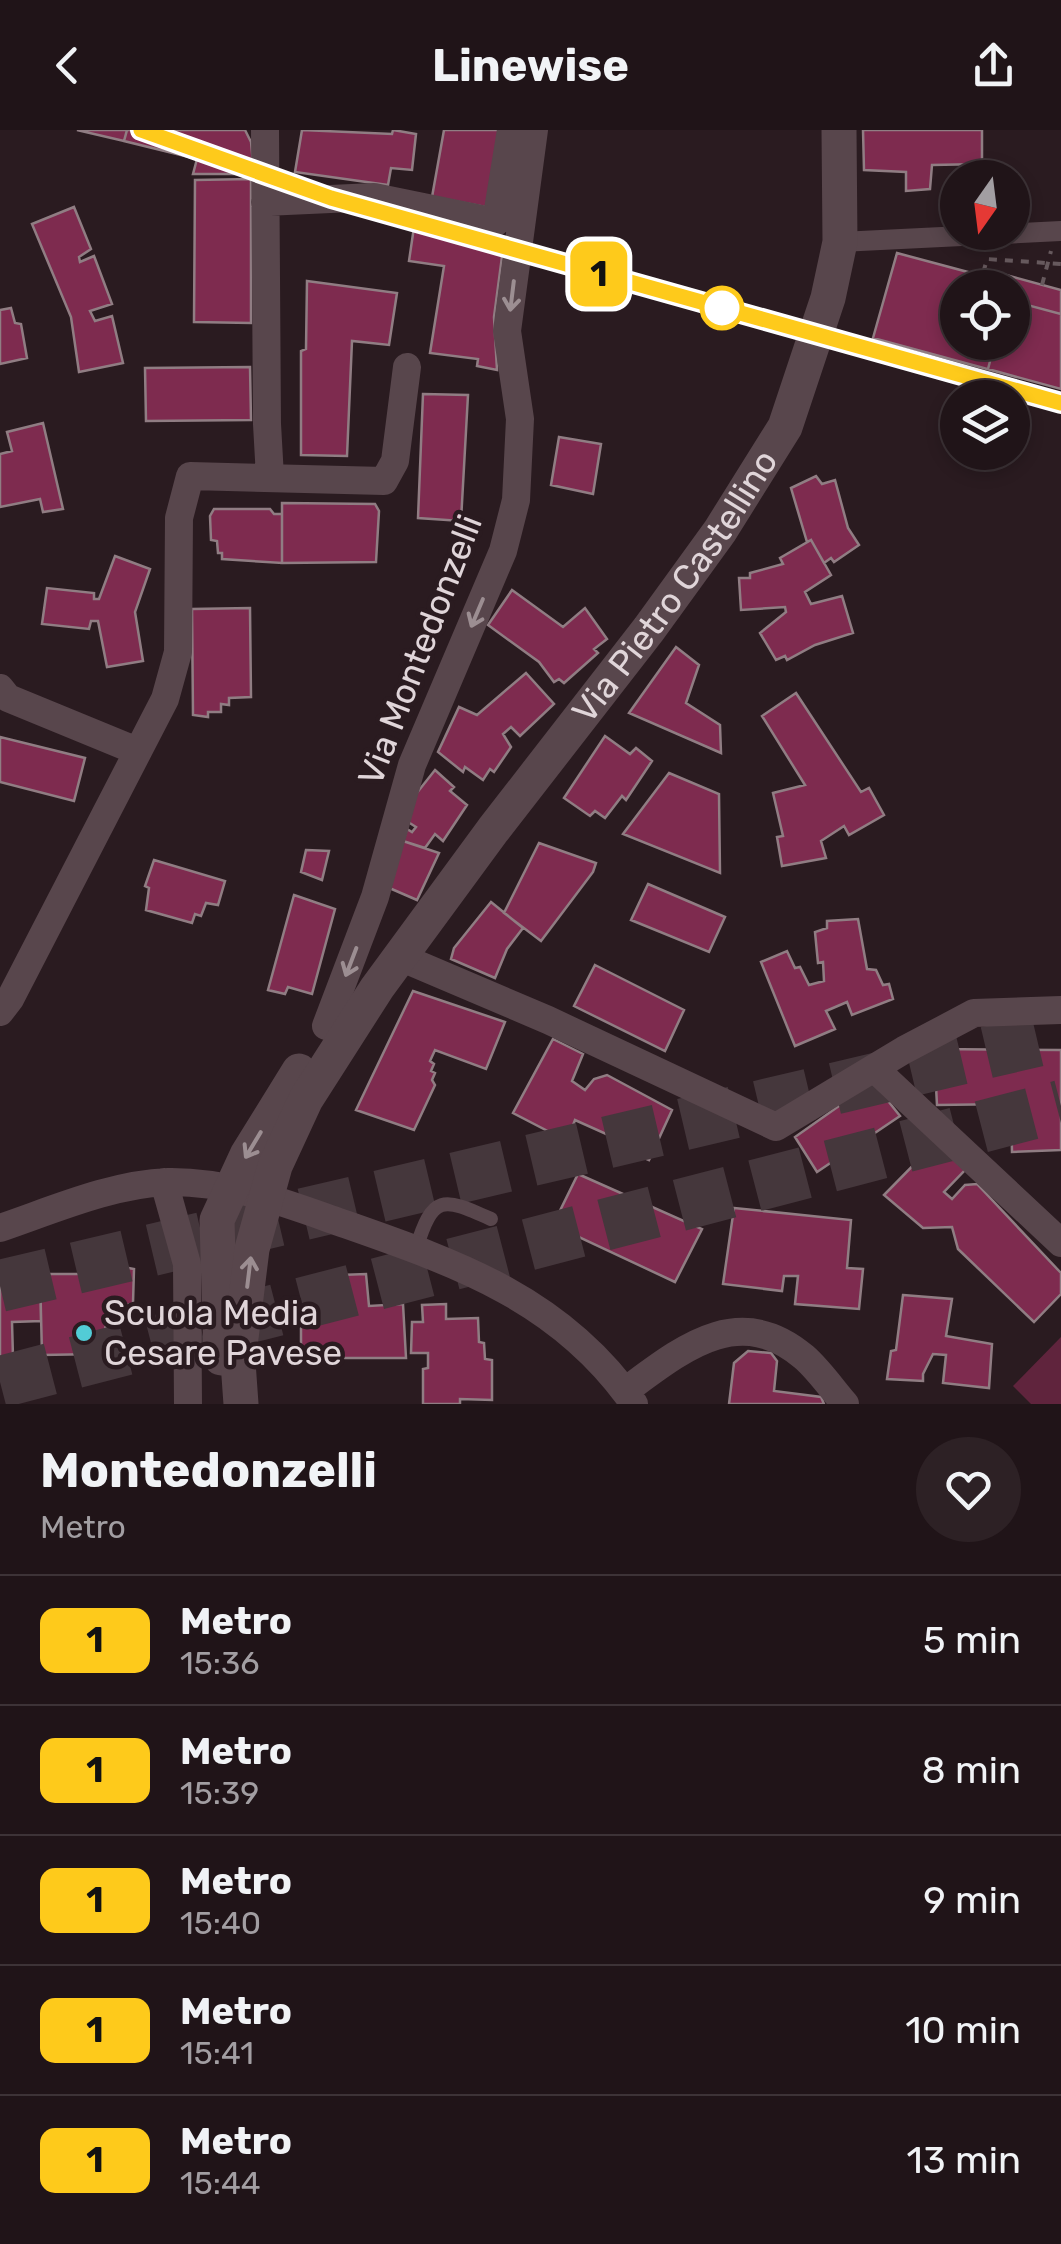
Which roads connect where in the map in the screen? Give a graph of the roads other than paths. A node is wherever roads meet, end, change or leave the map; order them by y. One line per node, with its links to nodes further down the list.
1 (265, 130): 5 (street)
2 (511, 130): 5 (street)
3 (534, 130): 13 (street, Via Montedonzelli, one-way to 13)
4 (839, 130): 7 (street, Via Pietro Castellino)
5 (266, 202): 10 (street)
6 (1059, 231): 7 (street)
7 (840, 242): 8 (lane); 14 (street, Via Pietro Castellino)
8 (910, 256)
9 (407, 366): 10 (street)
10 (270, 478): 12 (street)
11 (0, 688): 12 (street)
12 (137, 751): 17 (street)
13 (375, 897): 18 (street, Via Pietro Castellino, one-way to 18)
14 (400, 957): 15 (street, Via Pietro Castellino); 19 (street)
15 (377, 988): 18 (street, Via Pietro Castellino); 28 (street, Via Pietro Castellino, one-way to 15)
16 (1061, 1010): 19 (street)
17 (0, 1012)
18 (326, 1026): 27 (street, Via Pietro Castellino, one-way to 27)
19 (875, 1069): 23 (street)
20 (164, 1182): 22 (street); 24 (street); 26 (street)
21 (491, 1220): 24 (lane)
22 (0, 1228)
23 (1061, 1243)
24 (416, 1249): 25 (street)
25 (630, 1398): 29 (street)
26 (188, 1404)
27 (223, 1404)
28 (241, 1404)
29 (845, 1404)

